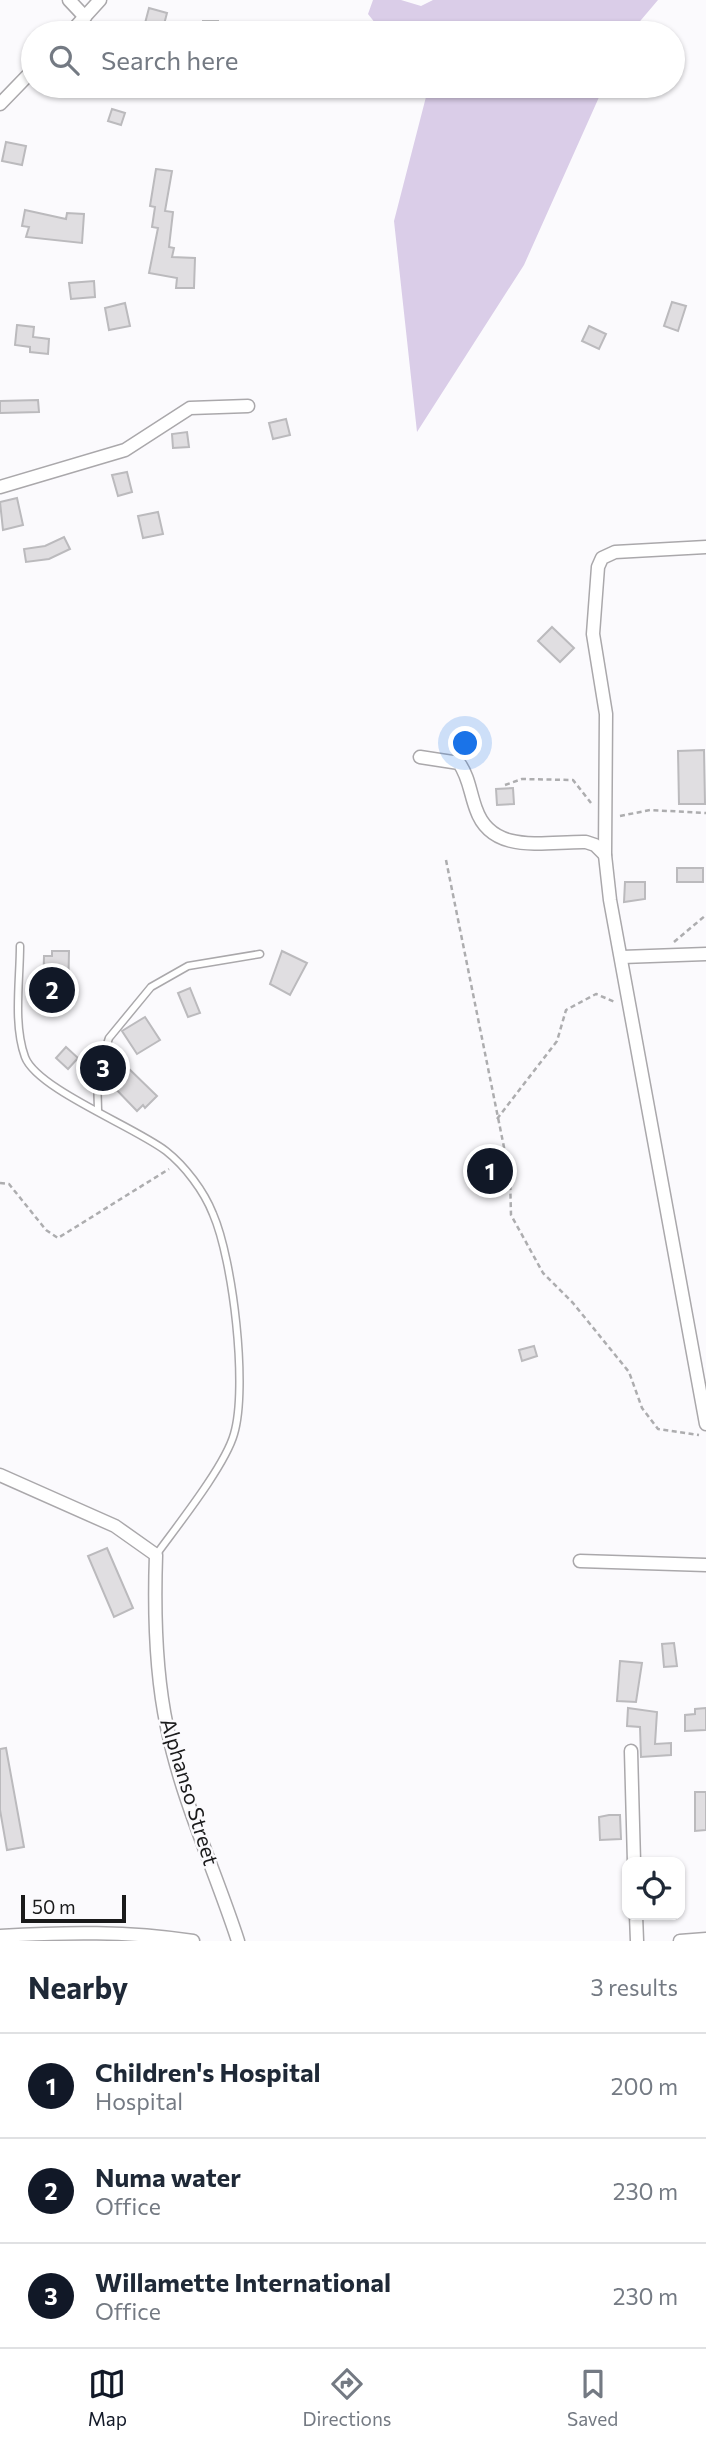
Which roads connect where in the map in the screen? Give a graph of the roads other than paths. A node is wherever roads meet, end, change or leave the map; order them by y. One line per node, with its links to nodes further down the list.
1 (69, 0): 3 (street)
2 (100, 0): 3 (street)
3 (85, 17): 4 (street)
4 (81, 21)
5 (21, 82): 6 (street)
6 (0, 104)
7 (248, 406): 8 (street)
8 (0, 487)
9 (706, 547): 11 (street)
10 (420, 757): 11 (street)
11 (605, 855): 15 (street)
12 (20, 946): 16 (lane)
13 (260, 954): 16 (lane)
14 (706, 954): 15 (street)
15 (622, 957): 17 (street)
16 (98, 1110): 19 (lane)
17 (706, 1424)
18 (0, 1475): 19 (street)
19 (156, 1555): 28 (street, Alphanso Street)
20 (580, 1560): 21 (street)
21 (706, 1565)
22 (631, 1751): 23 (street)
23 (634, 1857)
24 (636, 1920): 29 (street)
25 (0, 1936): 27 (street)
26 (706, 1939): 30 (street)
27 (193, 1941)
28 (238, 1941)
29 (637, 1941)
30 (680, 1941)

